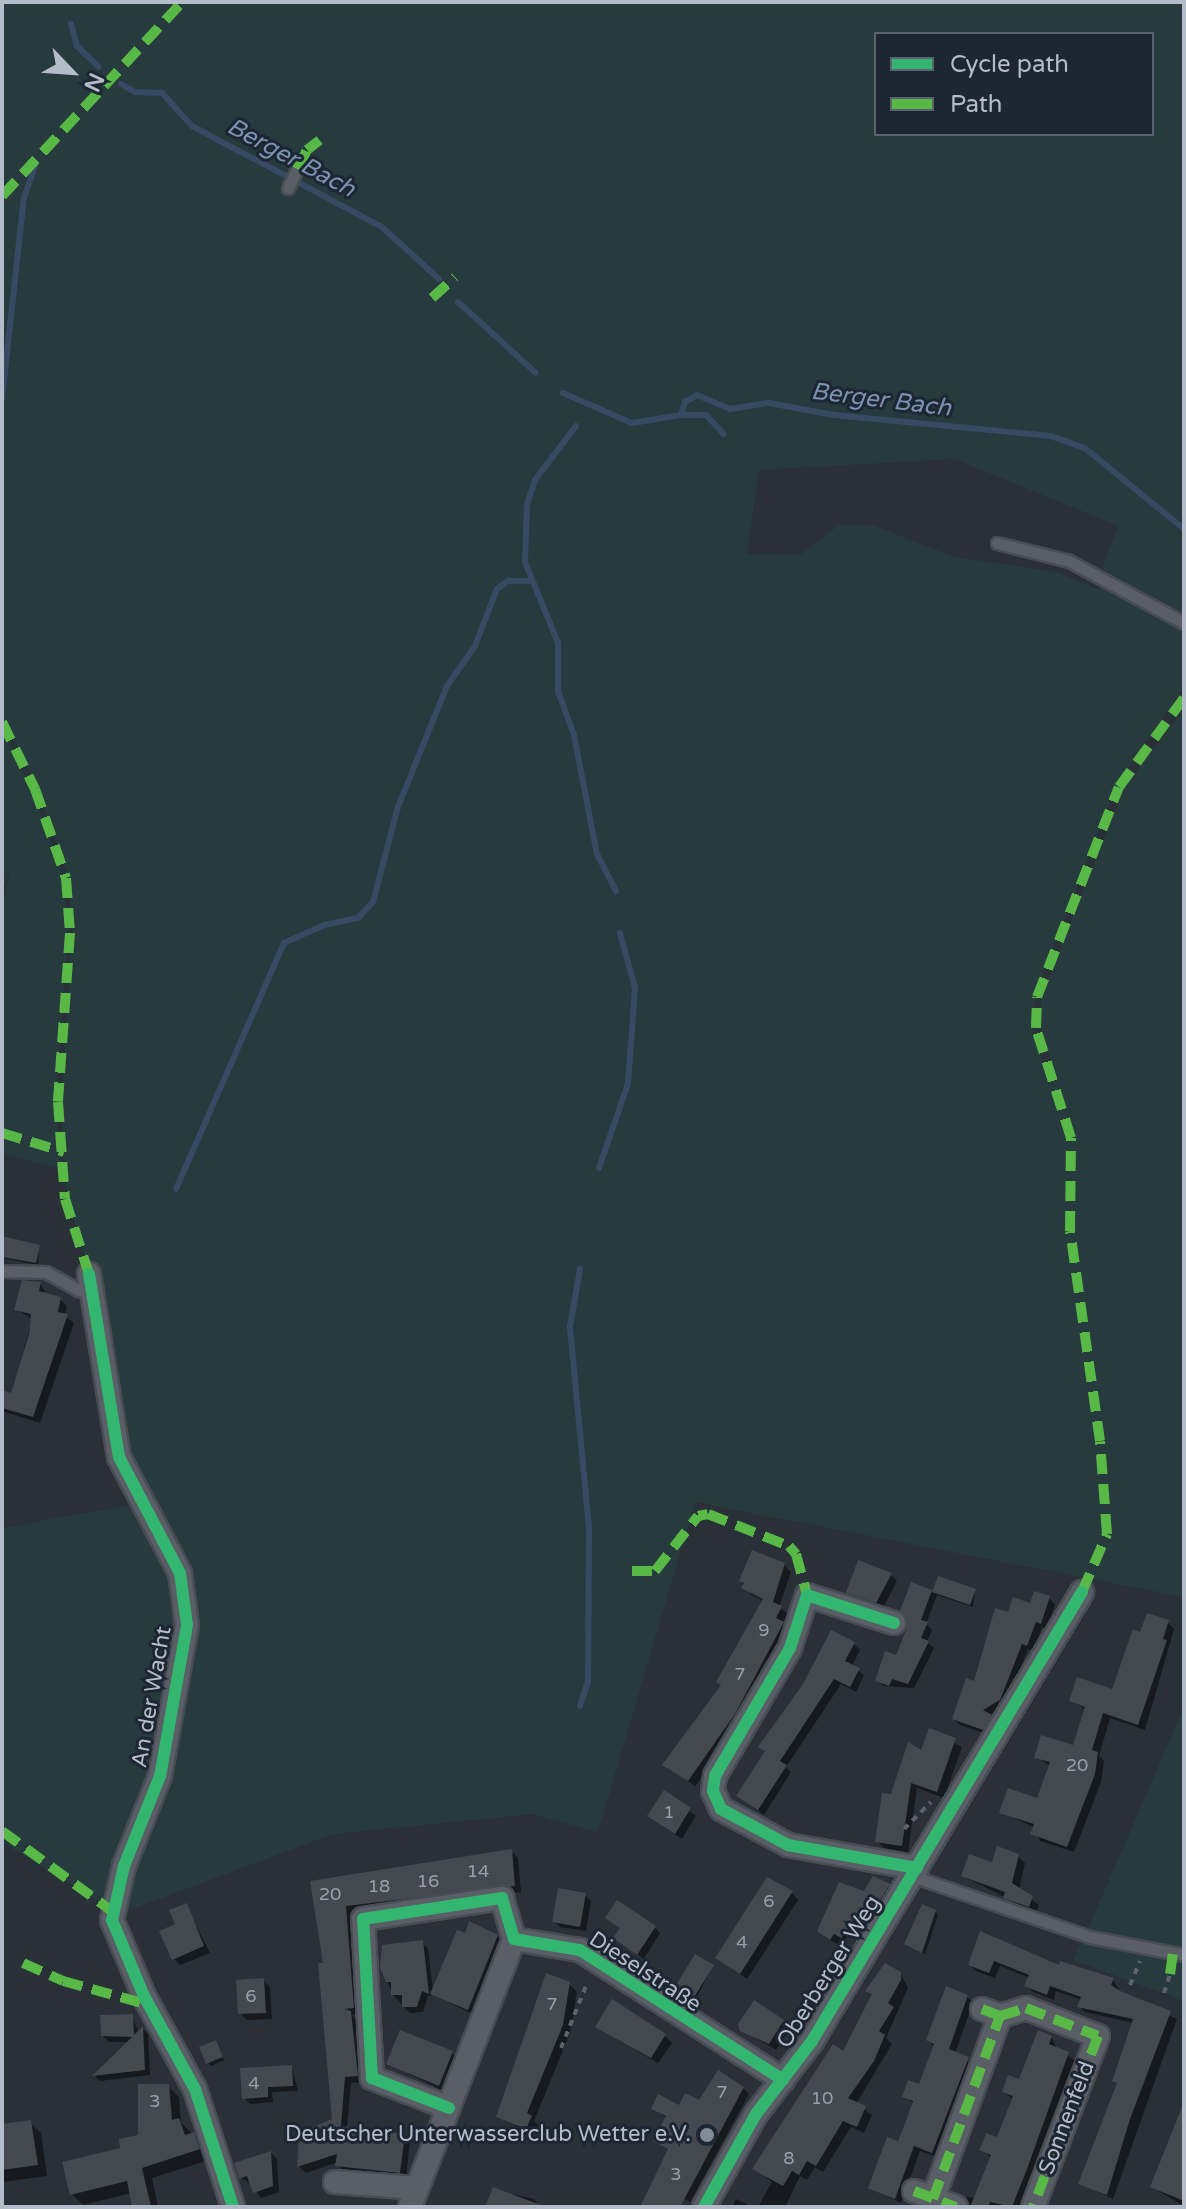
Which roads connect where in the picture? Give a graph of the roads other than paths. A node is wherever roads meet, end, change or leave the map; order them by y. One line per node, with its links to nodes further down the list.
1 (297, 169): 2 (lane)
2 (288, 188)
3 (997, 543): 4 (lane)
4 (1184, 623)
5 (2, 1271): 6 (lane)
6 (91, 1282): 16 (street, An der Wacht)
7 (1082, 1592): 9 (street, Oberberger Weg)
8 (894, 1623): 9 (street)
9 (914, 1872): 11 (lane); 12 (street, Oberberger Weg)
10 (514, 1939): 12 (street, Dieselstraße); 13 (street); 13 (street)
11 (1184, 1955)
12 (783, 2080): 17 (street, Oberberger Weg)
13 (449, 2108): 15 (street)
14 (335, 2182): 15 (street)
15 (414, 2198)
16 (233, 2207)
17 (704, 2207)
18 (956, 2207): 19 (street, Sonnenfeld)
19 (1033, 2207)

